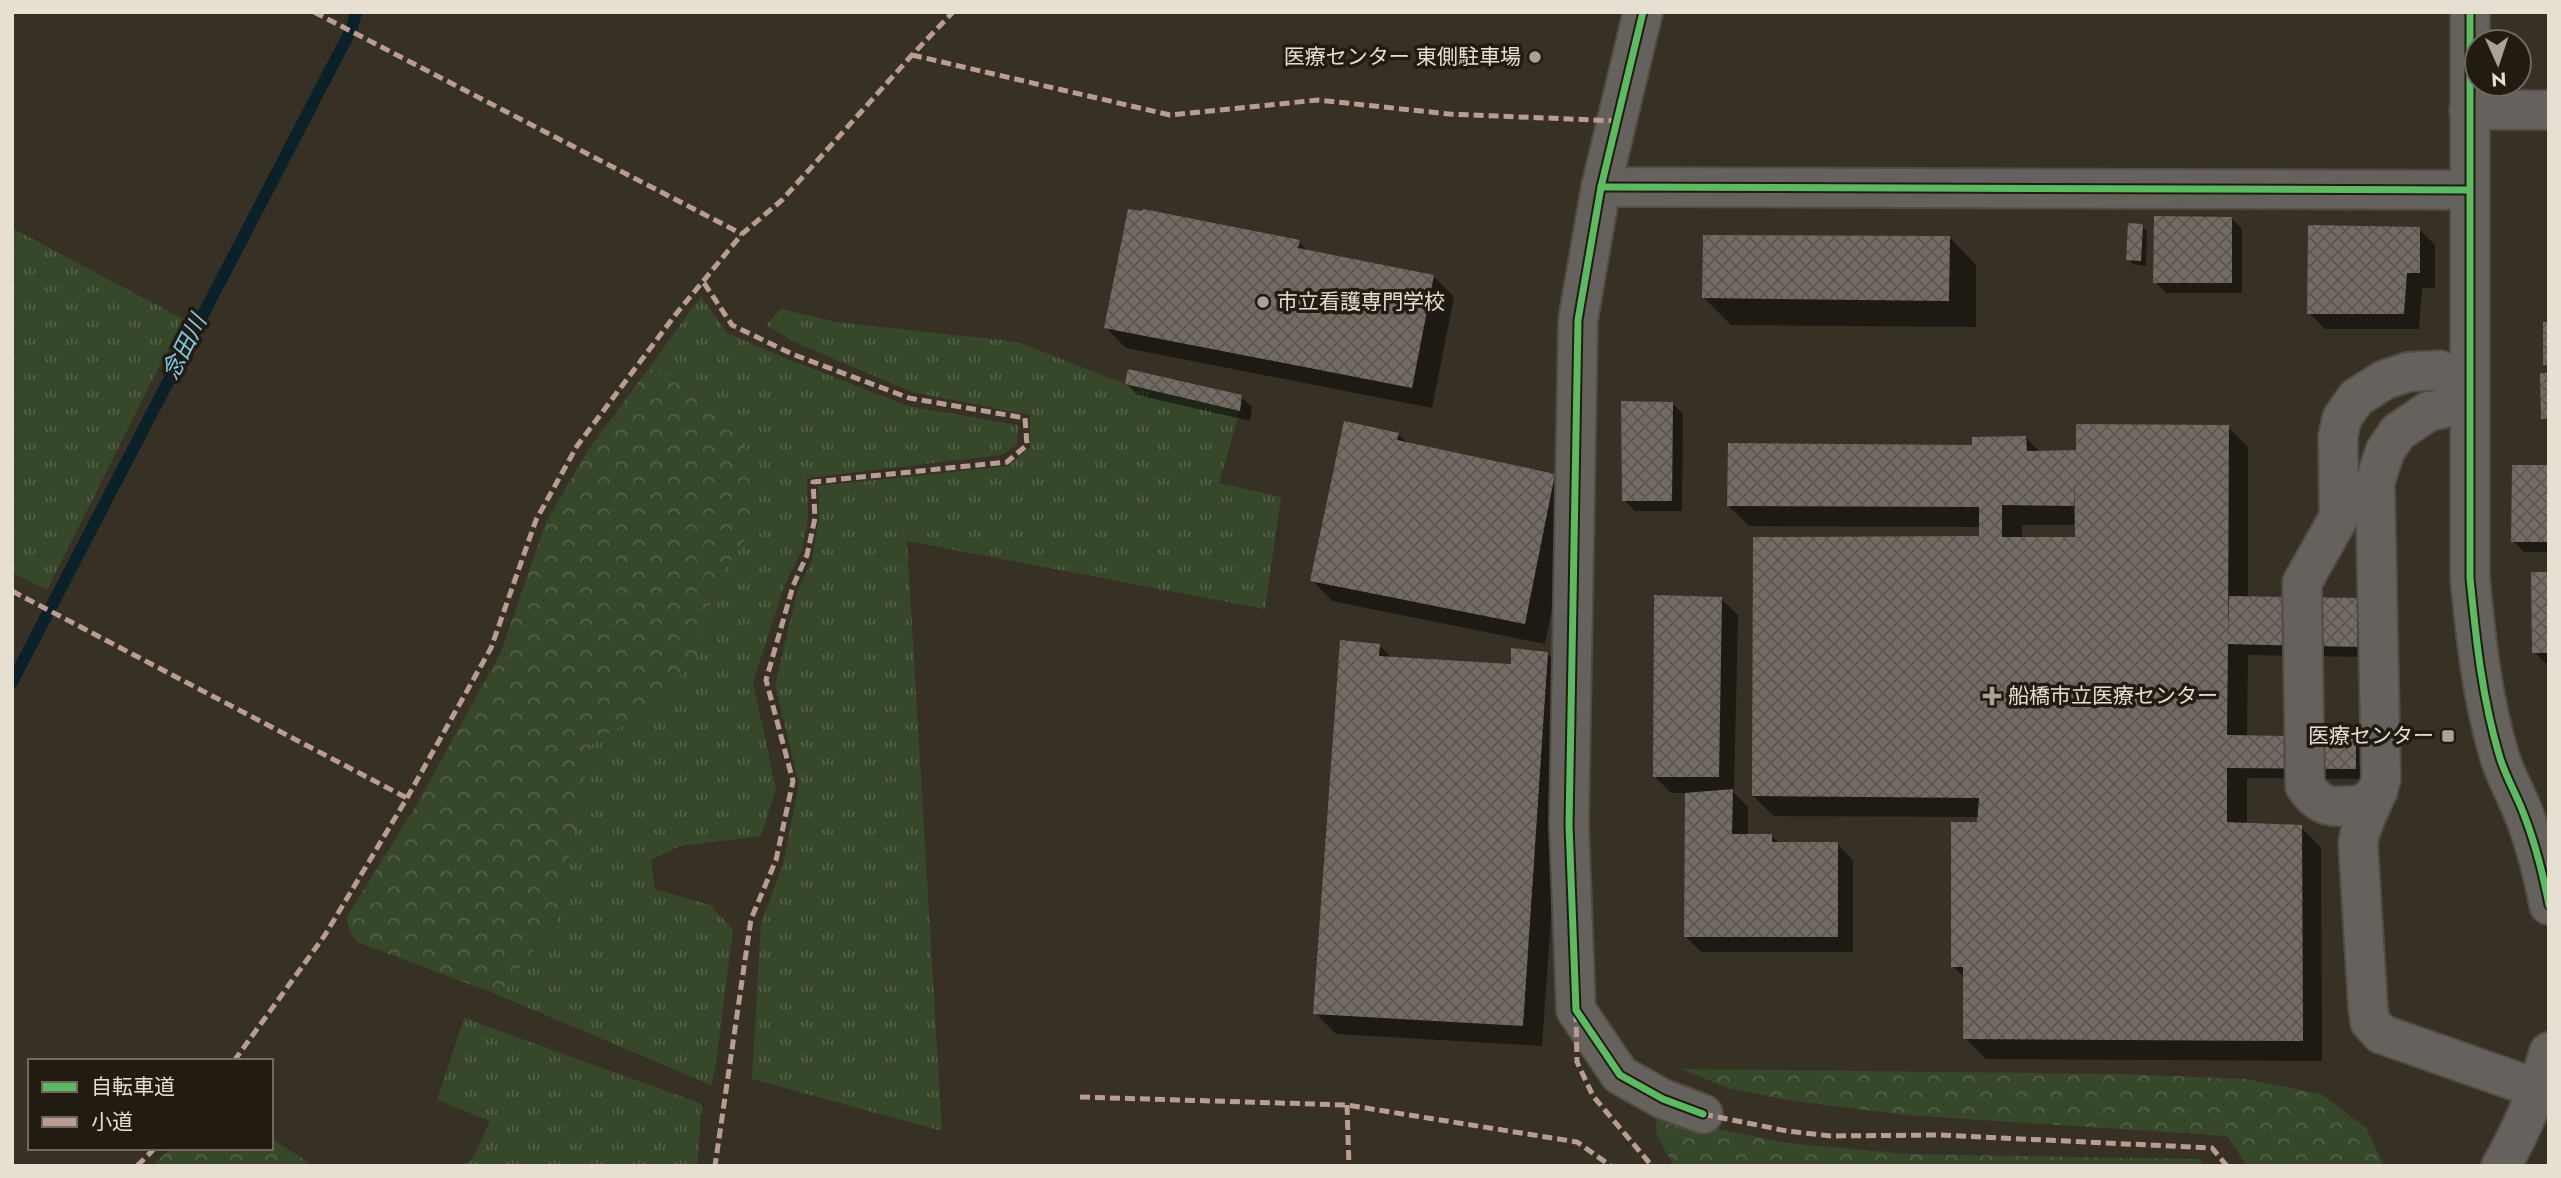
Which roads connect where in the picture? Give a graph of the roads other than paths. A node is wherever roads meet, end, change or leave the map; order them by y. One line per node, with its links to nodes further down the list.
1 (1643, 12): 5 (street)
2 (2470, 12): 3 (street)
3 (2469, 110): 4 (street); 6 (street)
4 (2549, 110)
5 (1601, 187): 6 (street); 12 (street)
6 (2469, 190): 7 (street)
7 (2469, 386): 8 (street); 8 (street); 9 (street)
8 (2378, 791): 11 (street)
9 (2549, 905)
10 (2549, 1052): 11 (street)
11 (2538, 1089): 13 (street)
12 (1703, 1115)
13 (2501, 1166)

